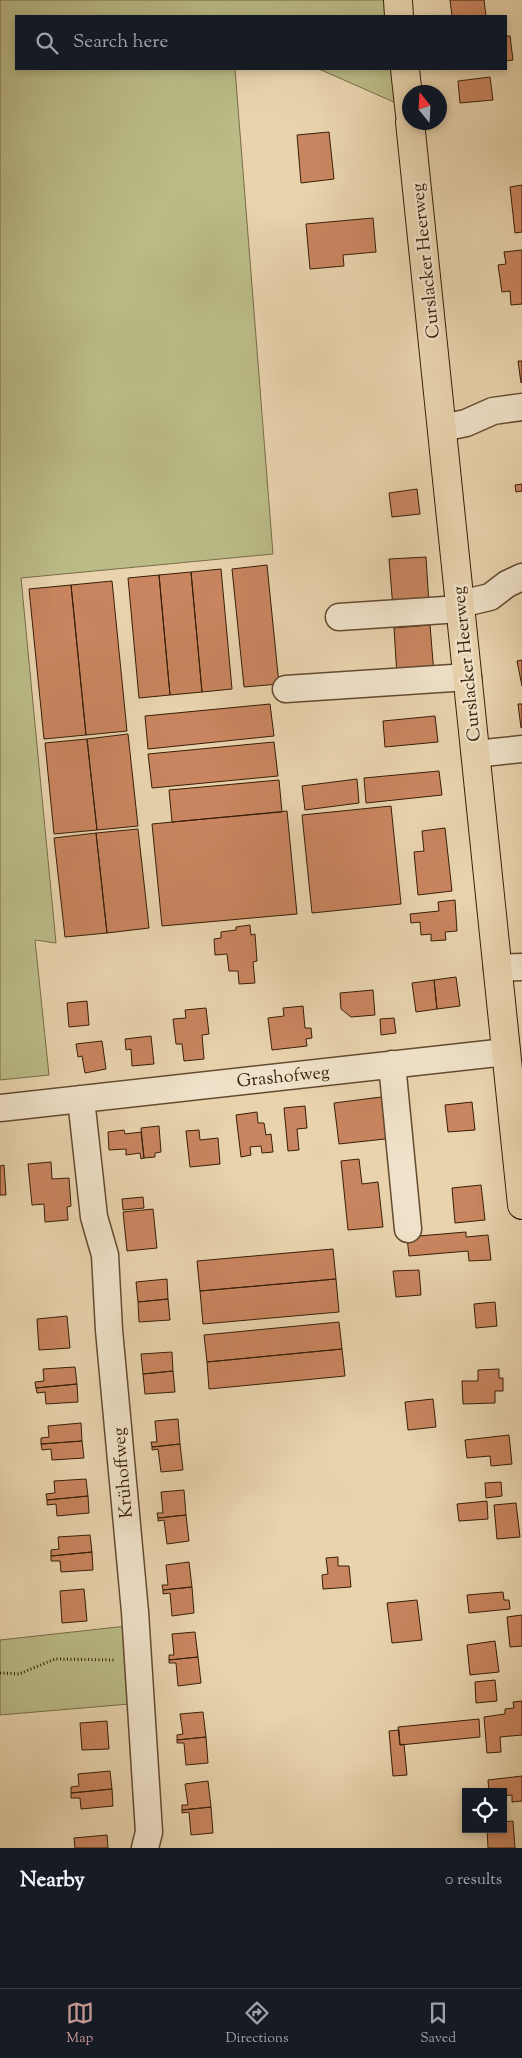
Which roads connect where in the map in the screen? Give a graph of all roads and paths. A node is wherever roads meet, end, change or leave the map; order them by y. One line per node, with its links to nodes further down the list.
1 (398, 0): 2 (main road)
2 (399, 15)
3 (405, 70): 4 (main road)
4 (407, 85)
5 (411, 130): 7 (main road, Curslacker Heerweg)
6 (522, 407): 7 (street)
7 (442, 428): 9 (main road, Curslacker Heerweg)
8 (522, 577): 9 (street)
9 (460, 606): 10 (street); 11 (main road, Curslacker Heerweg)
10 (340, 617)
11 (468, 677): 12 (street); 14 (main road, Curslacker Heerweg)
12 (286, 689)
13 (522, 749): 14 (street)
14 (475, 754): 15 (main road, Curslacker Heerweg)
15 (510, 967): 16 (main road, Curslacker Heerweg)
16 (506, 1052): 17 (street, Grashofweg); 20 (main road, Curslacker Heerweg)
17 (392, 1064): 18 (street, Grashofweg); 21 (street)
18 (80, 1099): 19 (street, Grashofweg); 22 (street, Krühoffweg)
19 (0, 1108)
20 (522, 1205)
21 (408, 1229)
22 (138, 1663): 23 (path); 24 (street, Krühoffweg)
23 (0, 1673)
24 (144, 1848)

